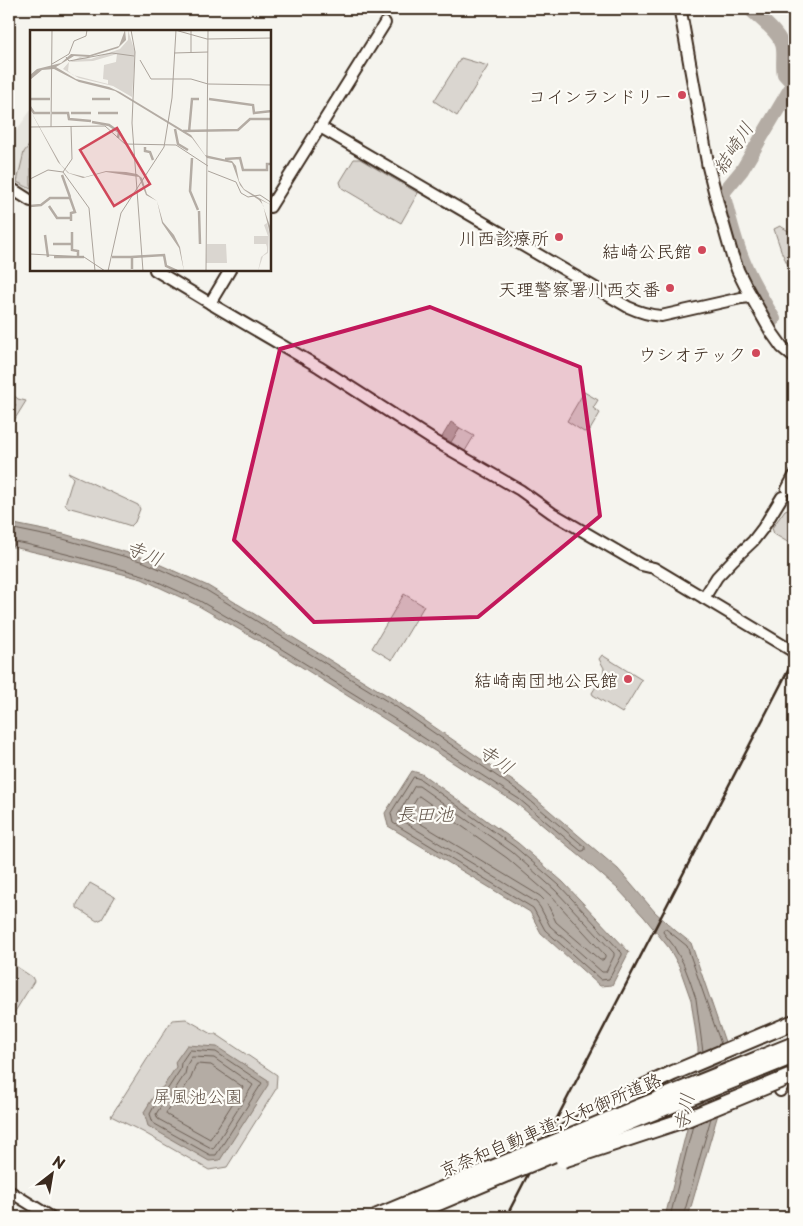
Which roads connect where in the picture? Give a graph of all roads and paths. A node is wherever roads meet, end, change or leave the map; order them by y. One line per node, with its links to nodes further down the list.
1 (680, 9): 9 (main road)
2 (385, 23): 3 (street)
3 (320, 127): 6 (street); 9 (street)
4 (9, 187): 5 (street)
5 (30, 199)
6 (271, 205)
7 (157, 271): 10 (street)
8 (229, 271): 10 (street)
9 (751, 297): 11 (main road)
10 (211, 304): 13 (street)
11 (794, 357)
12 (794, 476): 13 (street)
13 (704, 598): 14 (street)
14 (794, 652)
15 (794, 1022): 23 (highway)
16 (794, 1037): 23 (highway, bridge)
17 (794, 1044): 29 (highway, 京奈和自動車道;大和御所道路, bridge)
18 (794, 1056): 26 (highway, 京奈和自動車道;大和御所道路, bridge)
19 (794, 1062): 24 (highway, bridge)
20 (794, 1066): 22 (street)
21 (794, 1075): 24 (highway, bridge)
22 (780, 1091)
23 (554, 1139): 26 (highway, bridge)
24 (503, 1179): 30 (highway, bridge)
25 (9, 1191): 27 (street)
26 (402, 1211): 28 (highway)
27 (51, 1217)
28 (370, 1217)
29 (375, 1217)
30 (412, 1217)

